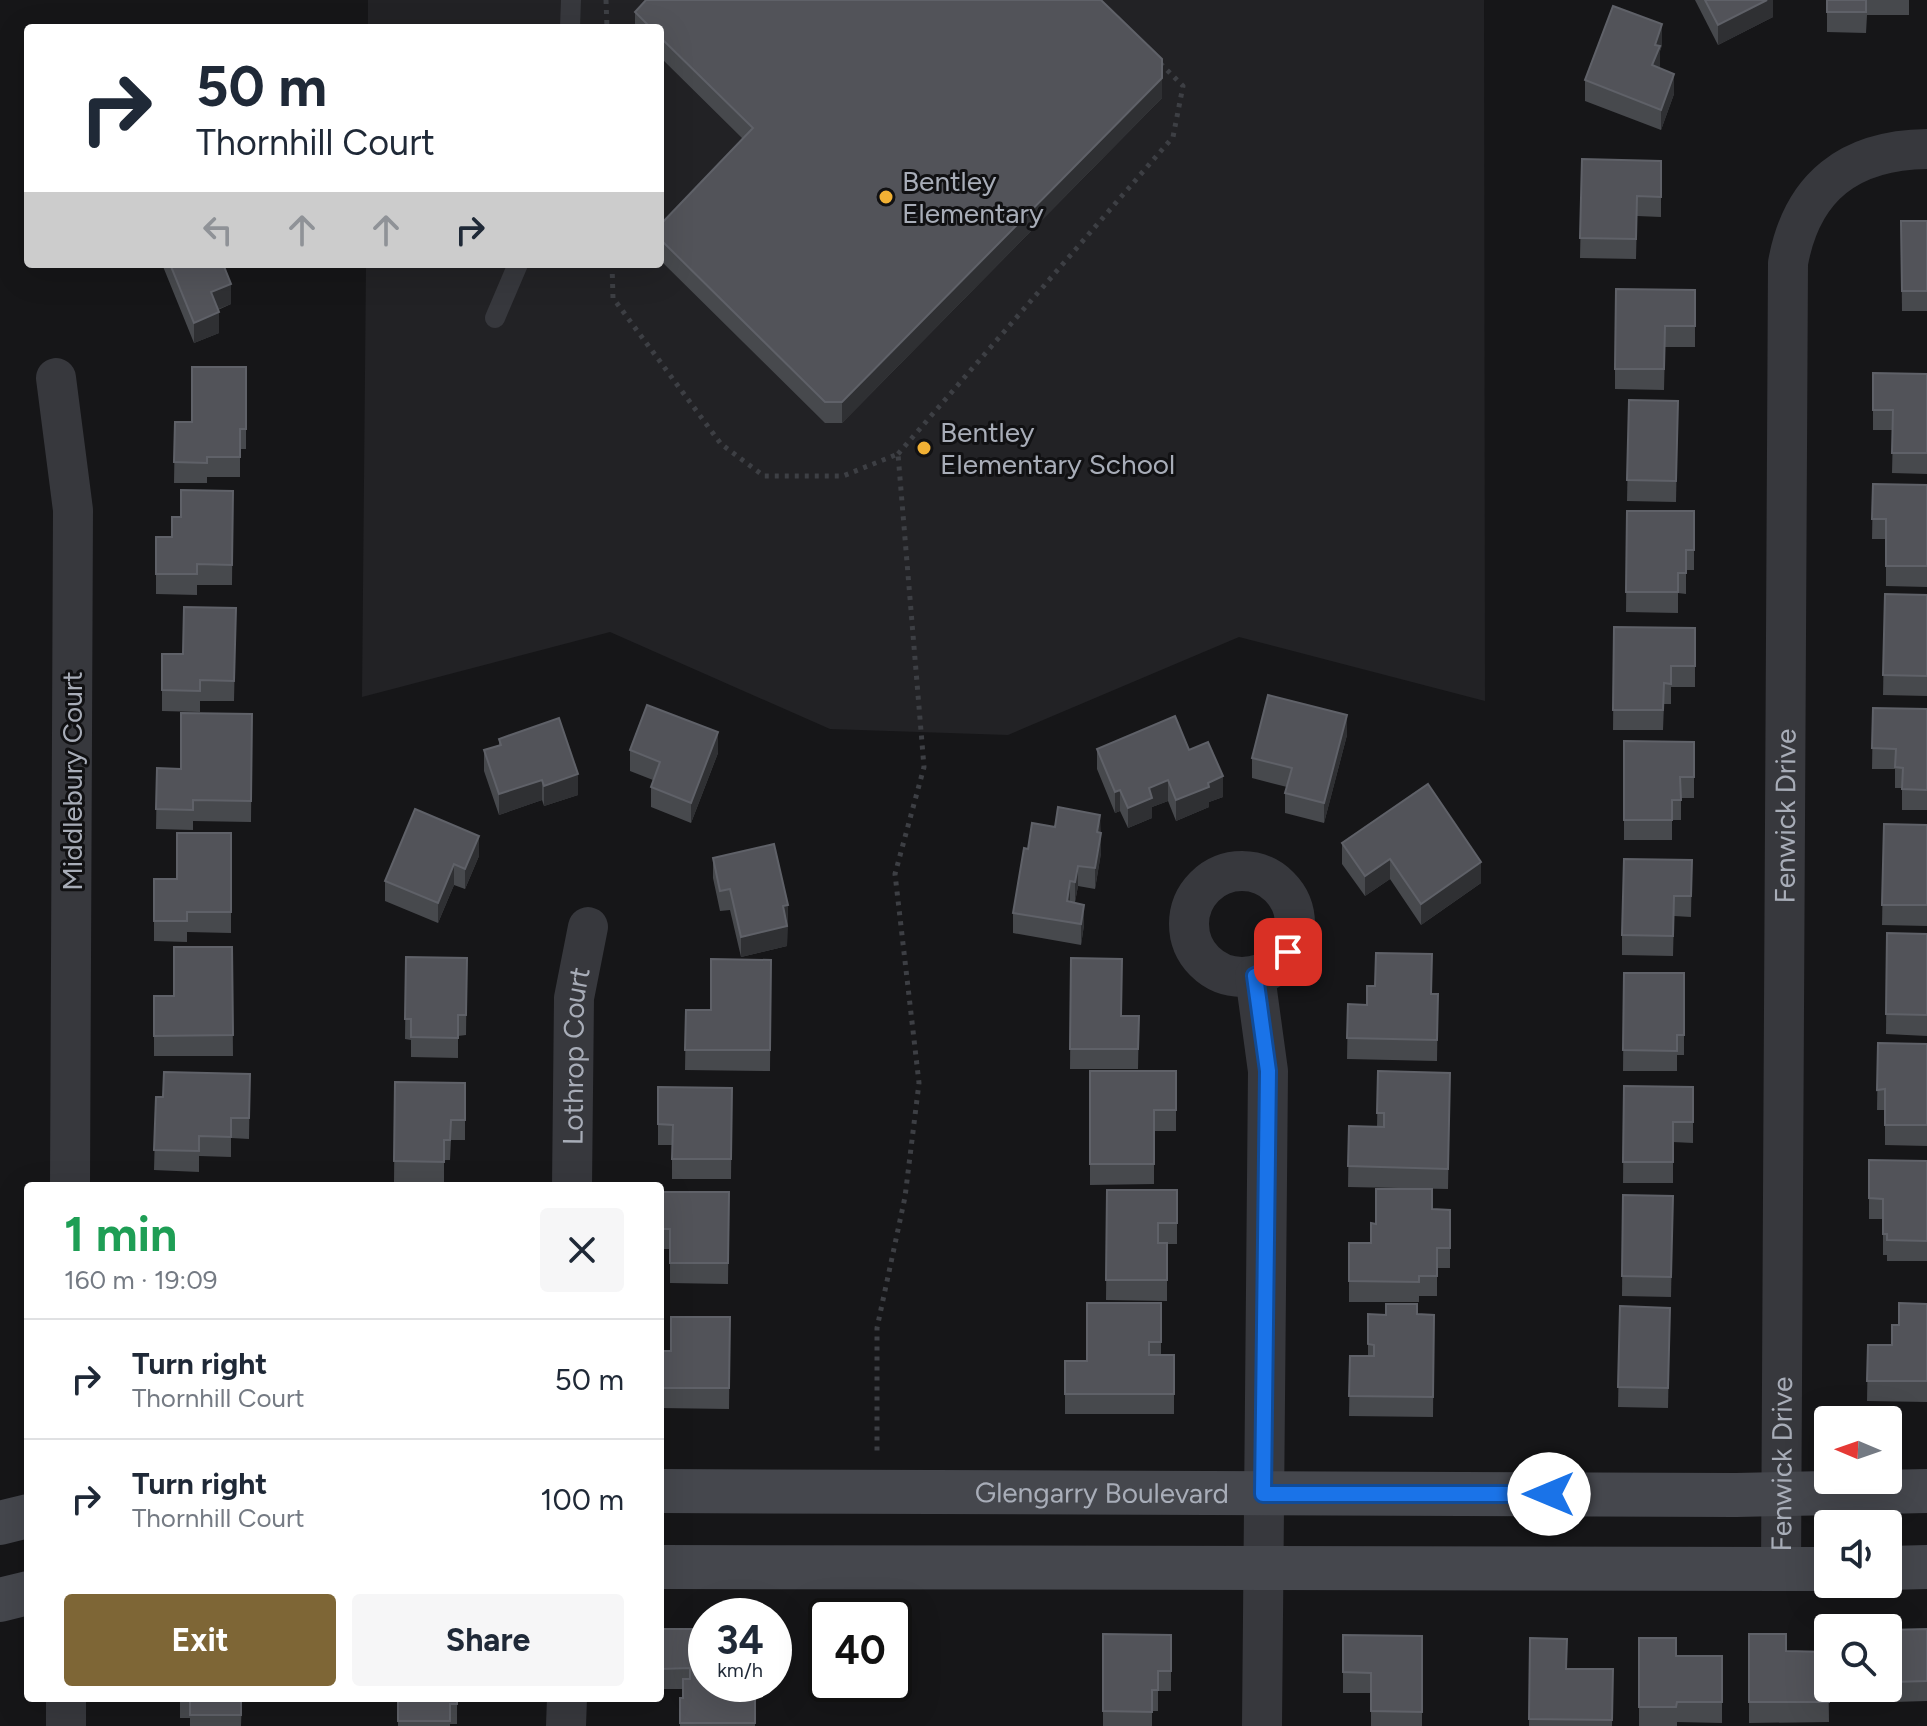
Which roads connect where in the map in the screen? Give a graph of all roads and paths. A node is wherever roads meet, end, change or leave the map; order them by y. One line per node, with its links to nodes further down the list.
1 (571, 0): 3 (lane)
2 (606, 0): 4 (path)
3 (570, 24)
4 (607, 24)
5 (1151, 54): 11 (path)
6 (1927, 149): 20 (street, Fenwick Drive)
7 (516, 268): 9 (lane)
8 (612, 268): 11 (path)
9 (495, 318)
10 (56, 378): 14 (street, Middlebury Court)
11 (898, 454): 16 (path)
12 (588, 927): 15 (street, Lothrop Court)
13 (1255, 976): 19 (street)
14 (70, 1182)
15 (572, 1182)
16 (877, 1452)
17 (664, 1491): 19 (street, Glengarry Boulevard)
18 (1927, 1491): 20 (street, Glengarry Boulevard)
19 (1263, 1494): 20 (street, Glengarry Boulevard); 27 (street)
20 (1782, 1495): 28 (street, Fenwick Drive)
21 (24, 1517): 22 (street)
22 (0, 1523)
23 (664, 1567): 27 (street)
24 (1927, 1567): 25 (street)
25 (1902, 1568)
26 (1814, 1569): 28 (street)
27 (1262, 1570): 28 (street); 35 (street)
28 (1781, 1570)
29 (24, 1594): 30 (street)
30 (0, 1600)
31 (66, 1702): 33 (street)
32 (567, 1702): 34 (street)
33 (66, 1726)
34 (566, 1726)
35 (1262, 1726)

